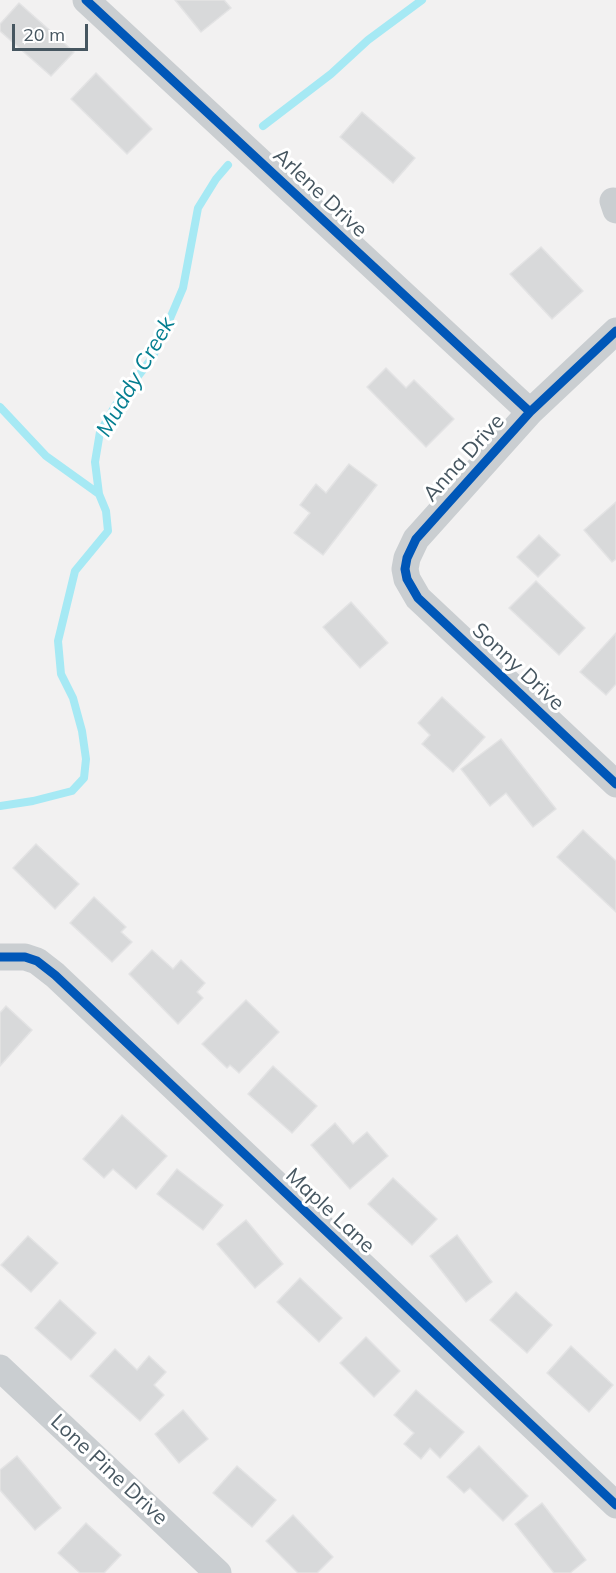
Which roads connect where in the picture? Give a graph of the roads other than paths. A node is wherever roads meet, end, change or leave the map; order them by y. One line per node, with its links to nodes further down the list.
1 (86, 0): 3 (street, Arlene Drive)
2 (616, 331): 3 (street, Anna Drive)
3 (530, 412): 4 (street, Anna Drive)
4 (405, 569): 5 (street, Sonny Drive)
5 (616, 784)
6 (7, 956): 8 (street, Maple Lane)
7 (0, 1368): 9 (street, Lone Pine Drive)
8 (616, 1505)
9 (218, 1573)

